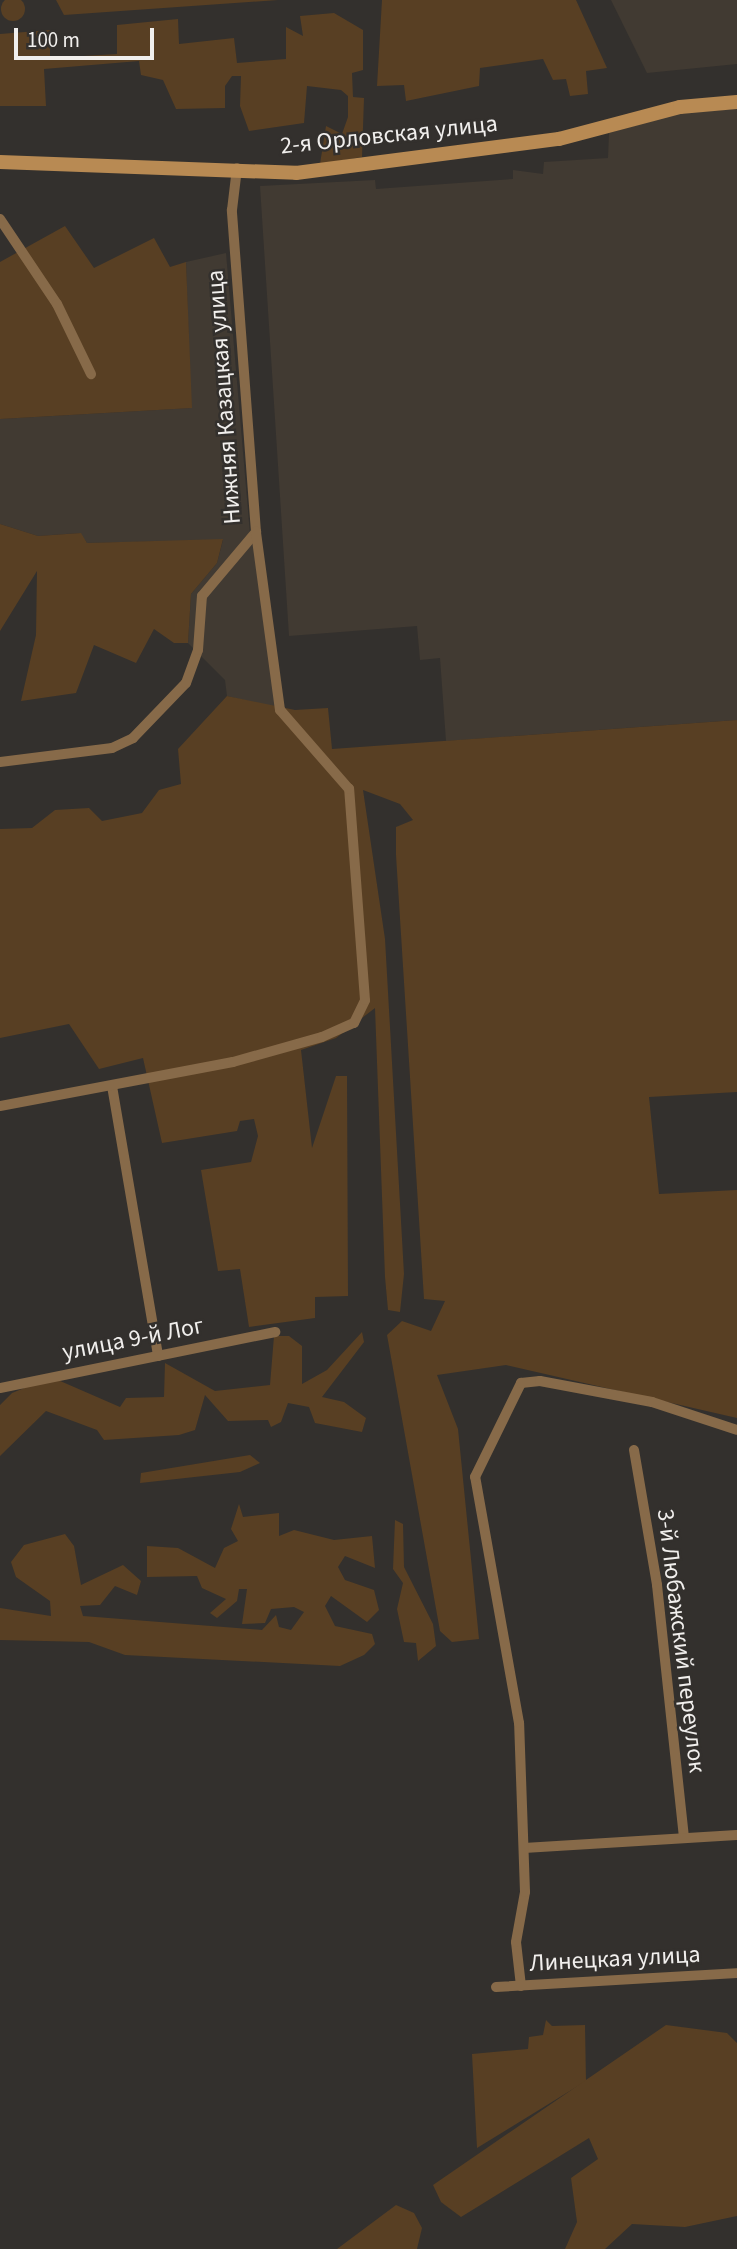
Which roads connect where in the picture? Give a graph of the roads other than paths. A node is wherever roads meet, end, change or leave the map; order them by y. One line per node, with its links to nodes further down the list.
1 (737, 102): 3 (street, 2-я Орловская улица)
2 (0, 162): 3 (street, 2-я Орловская улица)
3 (237, 168): 6 (street, Нижняя Казацкая улица)
4 (0, 219): 5 (street)
5 (91, 374)
6 (256, 532): 7 (street, Нижняя Казацкая улица); 8 (street)
7 (0, 762)
8 (112, 1086): 9 (street); 11 (street)
9 (0, 1106)
10 (275, 1332): 11 (street, улица 9-й Лог)
11 (158, 1356): 12 (street, улица 9-й Лог)
12 (0, 1387)
13 (737, 1430): 17 (street)
14 (634, 1450): 16 (street, 3-й Любажский переулок)
15 (737, 1835): 16 (street)
16 (684, 1837): 17 (street)
17 (524, 1849): 19 (street)
18 (737, 1973): 19 (street, Линецкая улица)
19 (522, 1986): 20 (street, Линецкая улица)
20 (496, 1987)

